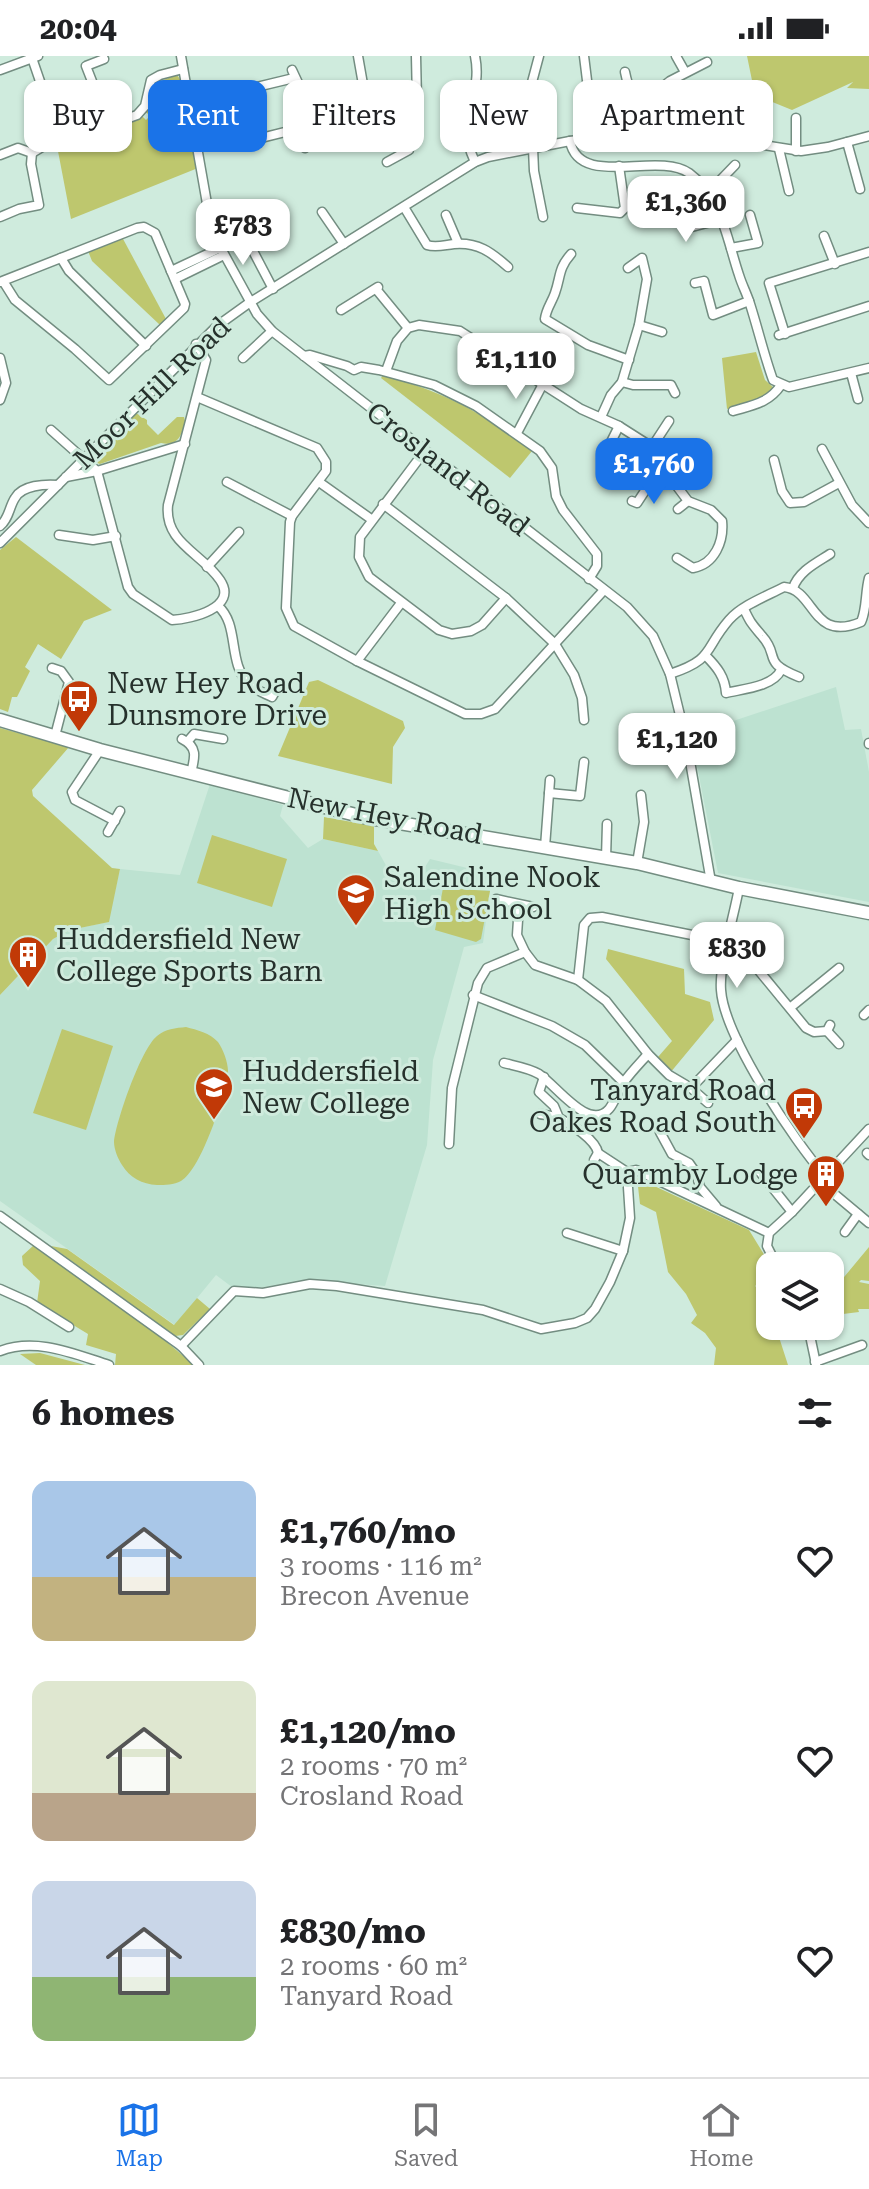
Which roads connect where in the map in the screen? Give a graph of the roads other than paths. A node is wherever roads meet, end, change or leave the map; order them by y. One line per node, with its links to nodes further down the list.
1 (181, 56): 11 (street, Crosland Road)
2 (358, 56): 19 (street)
3 (416, 56): 20 (street)
4 (475, 56): 41 (street)
5 (539, 56): 21 (street)
6 (584, 56): 22 (street)
7 (676, 56): 14 (street)
8 (35, 57): 12 (street); 16 (street)
9 (106, 57): 17 (street)
10 (707, 62): 14 (street)
11 (183, 69): 18 (street, Crosland Road); 39 (street)
12 (0, 70)
13 (625, 72): 23 (street)
14 (685, 72): 24 (street)
15 (295, 78): 25 (street)
16 (41, 80)
17 (91, 80)
18 (186, 80)
19 (362, 80)
20 (417, 80)
21 (533, 80)
22 (587, 80)
23 (626, 80)
24 (672, 80)
25 (267, 85)
26 (796, 118): 34 (street)
27 (869, 136): 30 (street, Moor Hill Road)
28 (573, 140): 29 (street, Moor Hill Road)
29 (570, 141): 31 (street, Moor Hill Road); 43 (street)
30 (847, 142): 34 (street, Moor Hill Road); 45 (street)
31 (557, 143)
32 (773, 148): 33 (street, Moor Hill Road)
33 (779, 149): 34 (street, Moor Hill Road); 46 (street)
34 (796, 151)
35 (198, 152): 62 (street, Crosland Road)
36 (407, 152): 42 (street)
37 (513, 152): 41 (street, Moor Hill Road)
38 (533, 152): 55 (street)
39 (32, 153): 40 (street); 54 (street)
40 (0, 155)
41 (475, 162): 49 (street, Moor Hill Road)
42 (394, 163)
43 (619, 166): 47 (street); 50 (street)
44 (733, 172): 47 (street)
45 (860, 189)
46 (789, 191)
47 (708, 193): 56 (street)
48 (681, 206): 56 (street)
49 (404, 207): 59 (street); 60 (street, Moor Hill Road)
50 (577, 208)
51 (322, 212): 60 (street)
52 (446, 215): 59 (street)
53 (750, 215): 61 (street)
54 (0, 217)
55 (543, 217)
56 (722, 219): 61 (street)
57 (242, 230): 72 (street)
58 (824, 236): 66 (street)
59 (458, 243): 67 (street)
60 (344, 244): 72 (street, Moor Hill Road)
61 (731, 248): 75 (street)
62 (220, 252): 69 (street); 76 (street, Crosland Road)
63 (869, 252): 66 (street)
64 (571, 254): 73 (street)
65 (61, 258): 69 (street); 70 (street); 84 (street)
66 (835, 264): 77 (street)
67 (508, 267)
68 (628, 268): 79 (street)
69 (173, 275): 84 (street)
70 (1, 282): 84 (street)
71 (695, 283): 75 (street)
72 (273, 289): 76 (street, Moor Hill Road)
73 (555, 292): 74 (street); 88 (street)
74 (566, 298)
75 (749, 301): 95 (street)
76 (249, 303): 81 (street, Crosland Road); 83 (street, Moor Hill Road)
77 (869, 306)
78 (341, 310): 80 (street)
79 (639, 325): 82 (street); 88 (street)
80 (408, 328): 91 (street); 94 (street)
81 (272, 331): 85 (street, Crosland Road); 87 (street)
82 (662, 332)
83 (196, 344): 98 (street); 111 (street, Moor Hill Road)
84 (146, 346)
85 (304, 356): 90 (street); 96 (street, Crosland Road)
86 (0, 358): 100 (street)
87 (243, 358)
88 (629, 360): 93 (street)
89 (869, 368): 92 (street)
90 (354, 370): 91 (street); 96 (street)
91 (386, 371): 106 (street)
92 (851, 373): 95 (street); 99 (street)
93 (622, 382): 97 (street); 102 (street)
94 (543, 384): 102 (street); 106 (street)
95 (781, 385): 101 (street)
96 (341, 386): 110 (street, Crosland Road)
97 (675, 393)
98 (197, 397): 107 (street); 118 (street)
99 (858, 399)
100 (0, 400)
101 (733, 411)
102 (601, 417): 104 (street)
103 (669, 421): 108 (street)
104 (619, 426): 108 (street); 115 (street)
105 (51, 430): 111 (street)
106 (517, 433): 137 (street)
107 (185, 444): 114 (street); 135 (street)
108 (652, 447): 113 (street)
109 (822, 449): 119 (street)
110 (424, 452): 123 (street); 137 (street, Crosland Road)
111 (83, 460): 114 (street); 116 (street, Moor Hill Road)
112 (774, 460): 119 (street)
113 (664, 469): 121 (street); 122 (street)
114 (97, 471): 116 (street); 131 (street)
115 (602, 471)
116 (65, 478): 120 (street, Moor Hill Road)
117 (227, 482): 125 (street)
118 (319, 482): 125 (street); 126 (street)
119 (839, 483): 127 (street)
120 (58, 485): 128 (street, Moor Hill Road); 132 (street, Moor Hill Road)
121 (632, 501)
122 (688, 501): 124 (street); 134 (street)
123 (383, 504): 126 (street); 140 (street)
124 (678, 509)
125 (292, 516): 148 (street)
126 (371, 519): 141 (street)
127 (869, 523)
128 (0, 526)
129 (239, 532): 135 (street)
130 (59, 535): 131 (street)
131 (116, 536): 142 (street)
132 (0, 543)
133 (830, 554): 138 (street)
134 (677, 558)
135 (207, 567): 142 (street)
136 (869, 578): 144 (street)
137 (589, 579): 139 (street, Crosland Road)
138 (793, 588): 143 (street); 144 (street)
139 (604, 590): 146 (street); 151 (street, Crosland Road)
140 (506, 598): 141 (street); 146 (street)
141 (401, 603): 148 (street)
142 (218, 606): 153 (street)
143 (744, 609): 147 (street); 150 (street)
144 (861, 622): 145 (street)
145 (869, 630)
146 (555, 644): 148 (street); 155 (street)
147 (706, 656): 150 (street); 151 (street)
148 (357, 661)
149 (52, 668): 156 (street)
150 (781, 670): 152 (street)
151 (670, 674): 171 (street, Crosland Road)
152 (799, 677)
153 (280, 683)
154 (0, 720): 156 (highway, New Hey Road)
155 (584, 720)
156 (55, 736): 158 (highway, New Hey Road)
157 (223, 739): 160 (street)
158 (100, 750): 160 (highway, New Hey Road); 165 (street)
159 (584, 762): 162 (street)
160 (191, 773): 168 (highway, New Hey Road)
161 (550, 780): 162 (street)
162 (549, 793): 168 (street)
163 (641, 795): 170 (street)
164 (120, 811): 165 (street)
165 (115, 821): 167 (street)
166 (607, 824): 169 (street)
167 (108, 832)
168 (545, 847): 169 (highway, New Hey Road)
169 (606, 858): 170 (highway, New Hey Road)
170 (637, 863): 171 (highway, New Hey Road)
171 (711, 882): 172 (highway, New Hey Road)
172 (739, 888): 176 (highway, New Hey Road); 177 (street)
173 (496, 899): 174 (street)
174 (519, 905): 175 (street); 178 (street)
175 (533, 907)
176 (869, 913)
177 (729, 941): 180 (street); 182 (street); 183 (street)
178 (525, 952): 180 (street); 181 (street)
179 (839, 968): 182 (street)
180 (578, 980): 185 (street)
181 (473, 995): 188 (street); 195 (street)
182 (791, 1007): 184 (street)
183 (737, 1040): 189 (street); 198 (street)
184 (839, 1044)
185 (648, 1054): 188 (street); 189 (street)
186 (504, 1063): 187 (street)
187 (544, 1077): 188 (street); 192 (street)
188 (624, 1083)
189 (691, 1088): 190 (street)
190 (708, 1103)
191 (540, 1114): 192 (street)
192 (559, 1118): 196 (street)
193 (869, 1129): 198 (street)
194 (660, 1132): 202 (street)
195 (449, 1144)
196 (627, 1172): 202 (street); 207 (street)
197 (760, 1172): 199 (street)
198 (822, 1179): 199 (street); 200 (street)
199 (792, 1212): 206 (street)
200 (858, 1214): 203 (street); 204 (street)
201 (0, 1216): 213 (street)
202 (737, 1219): 206 (street)
203 (869, 1223)
204 (845, 1232)
205 (567, 1233): 207 (street)
206 (768, 1236): 208 (street)
207 (623, 1251): 213 (street)
208 (770, 1252)
209 (0, 1289): 210 (street)
210 (69, 1327)
211 (811, 1340): 215 (street)
212 (862, 1345): 215 (street)
213 (181, 1346): 217 (street)
214 (0, 1351): 216 (street)
215 (816, 1363)
216 (109, 1365)
217 (199, 1365)

